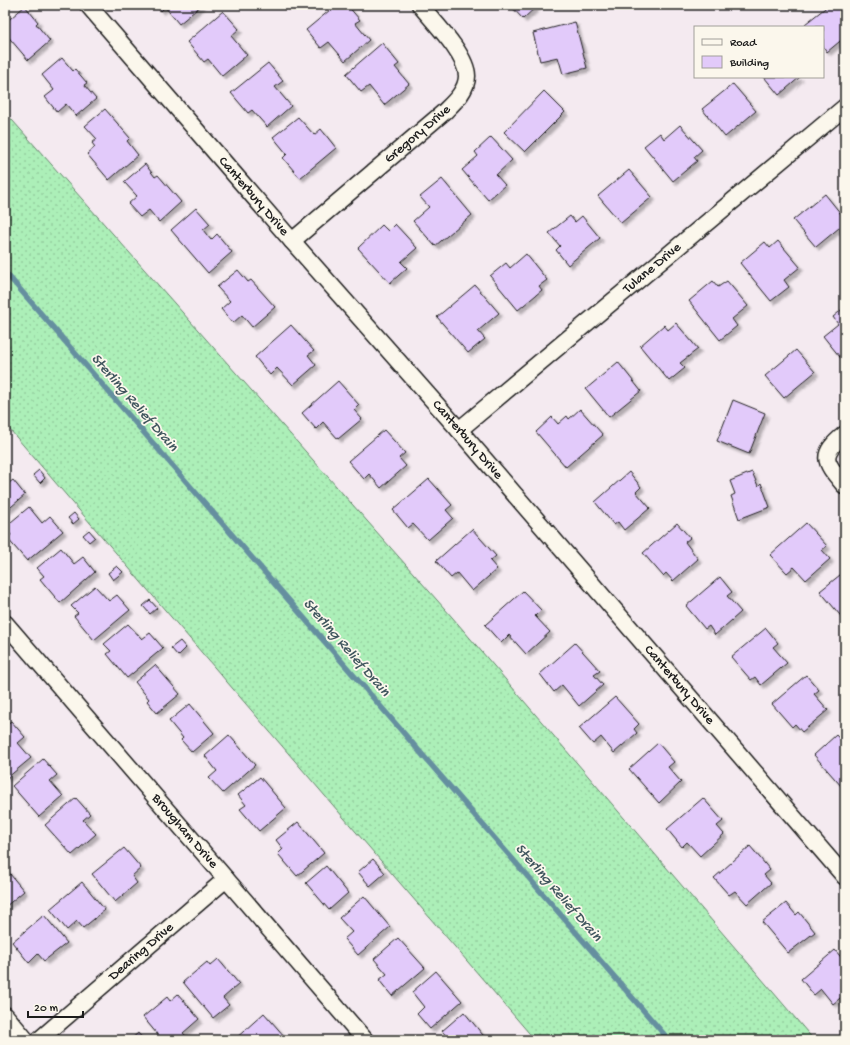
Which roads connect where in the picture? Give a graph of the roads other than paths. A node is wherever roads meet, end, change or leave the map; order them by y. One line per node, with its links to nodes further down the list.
1 (88, 5): 4 (street, Canterbury Drive)
2 (420, 5): 4 (street, Gregory Drive)
3 (845, 107): 5 (street, Tulane Drive)
4 (292, 241): 5 (street, Canterbury Drive)
5 (459, 430): 9 (street, Canterbury Drive)
6 (845, 434): 7 (street)
7 (845, 486)
8 (5, 623): 10 (street, Brougham Drive)
9 (845, 877)
10 (226, 879): 13 (street, Dearing Drive); 14 (street, Brougham Drive)
11 (5, 1015): 12 (street)
12 (26, 1040)
13 (39, 1040)
14 (365, 1040)

